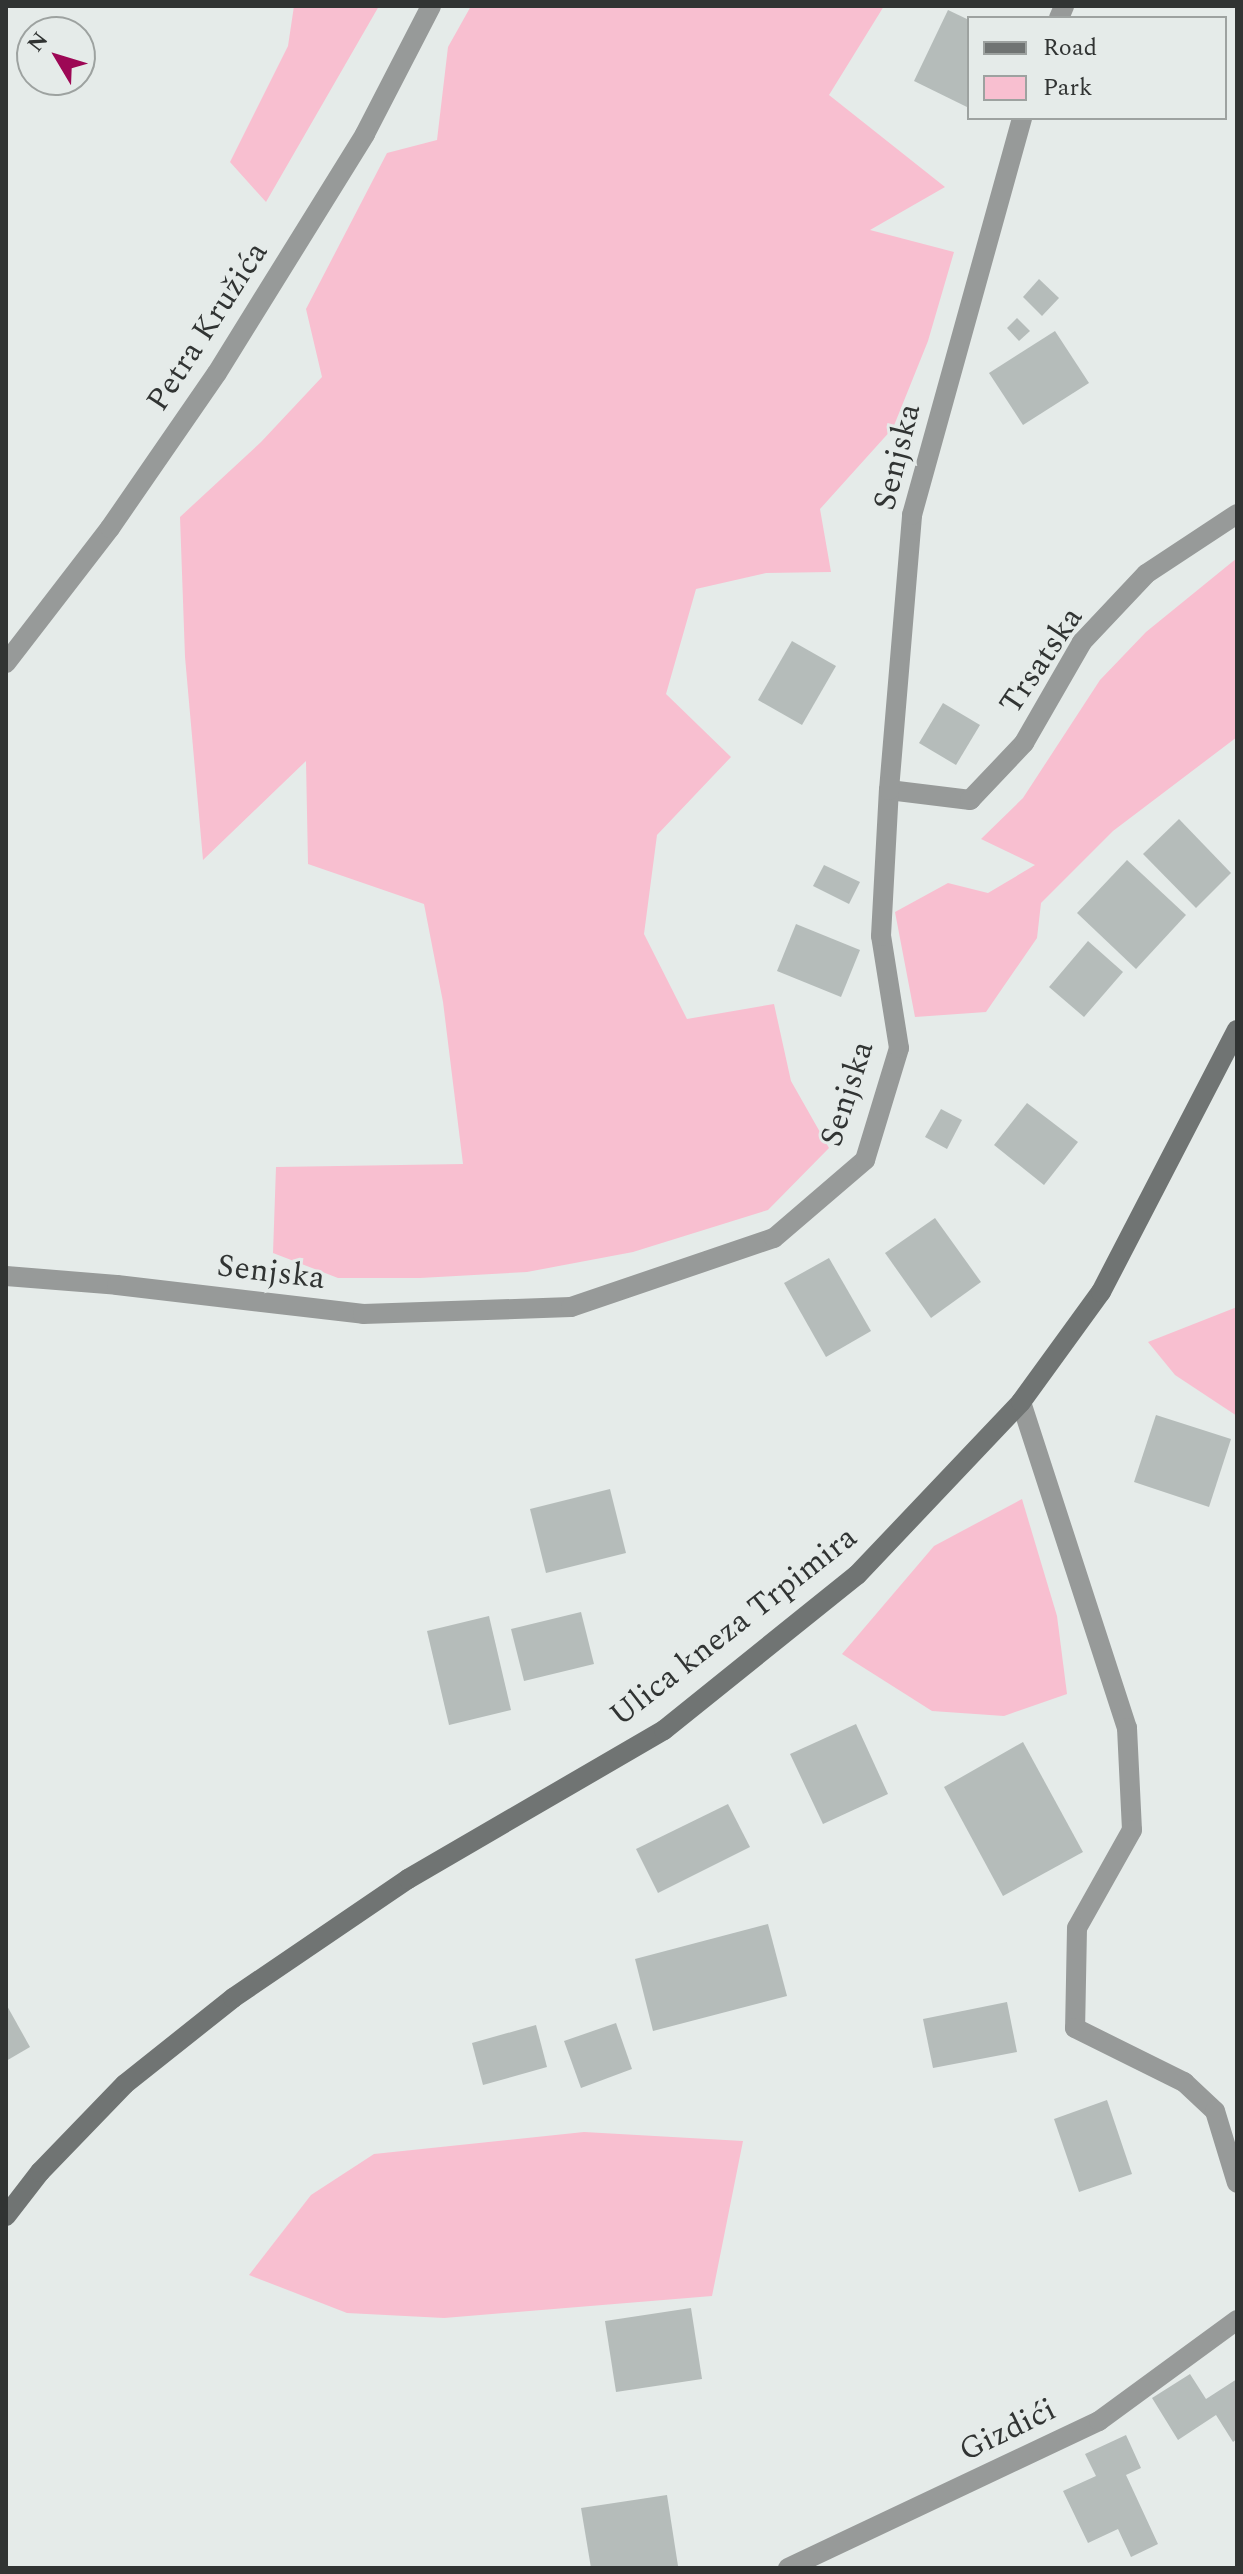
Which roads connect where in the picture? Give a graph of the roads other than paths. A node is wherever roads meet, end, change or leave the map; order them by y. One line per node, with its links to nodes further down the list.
1 (431, 6): 4 (street, Petra Kružića)
2 (1021, 120): 5 (street, Senjska)
3 (1237, 514): 5 (street, Trsatska)
4 (6, 663)
5 (889, 790): 7 (street, Senjska)
6 (1237, 1030): 8 (main road, Ulica kneza Trpimira)
7 (6, 1276)
8 (1021, 1402): 9 (street); 10 (main road, Ulica kneza Trpimira)
9 (1237, 2183)
10 (6, 2216)
11 (1237, 2320): 12 (street, Gizdići)
12 (788, 2568)

